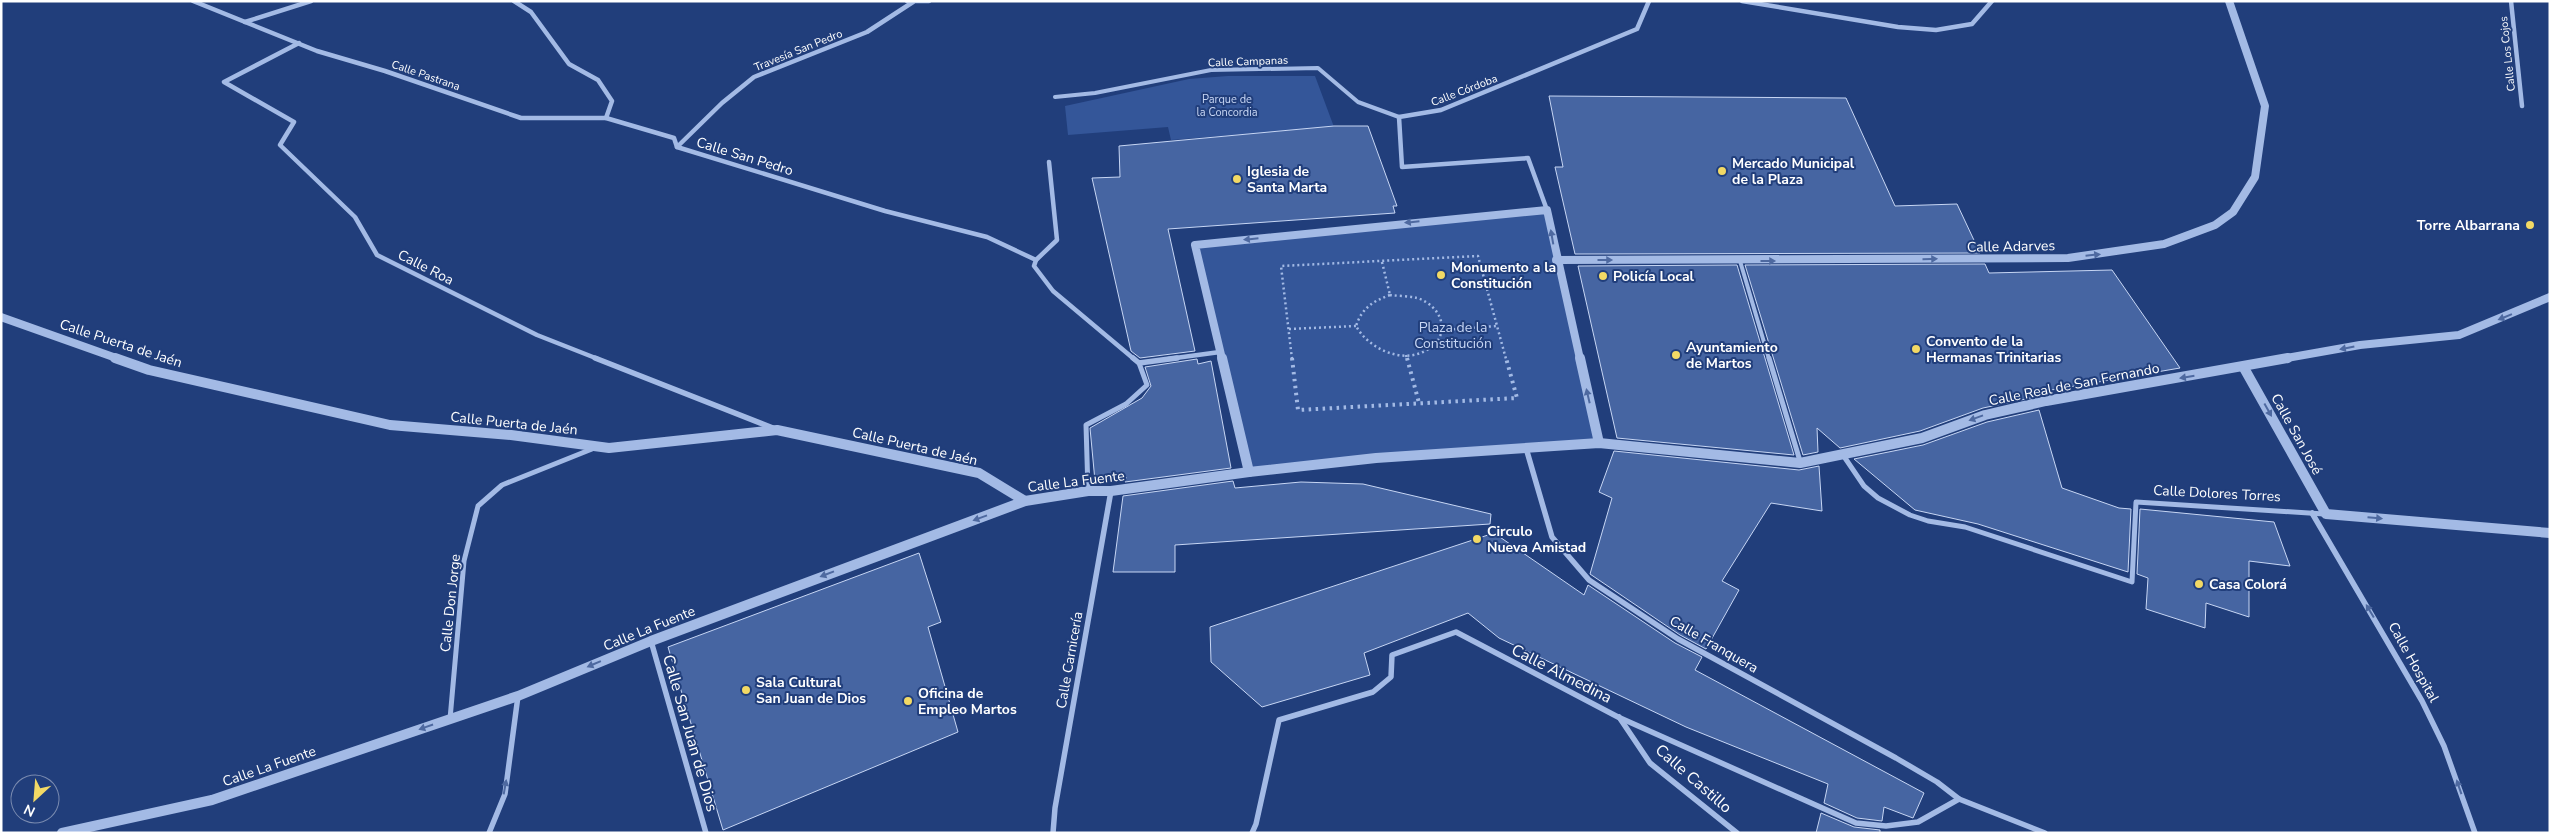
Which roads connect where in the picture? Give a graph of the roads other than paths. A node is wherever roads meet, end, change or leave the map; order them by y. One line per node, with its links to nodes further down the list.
1 (193, 1): 12 (street, Calle Pastrana)
2 (311, 1): 12 (street)
3 (514, 1): 17 (street)
4 (907, 1): 11 (street)
5 (929, 1): 11 (street)
6 (1649, 1): 16 (street, Calle Córdoba)
7 (1742, 1): 8 (street)
8 (1992, 1)
9 (2229, 1): 23 (street, Calle Adarves, one-way to 9)
10 (2511, 1): 15 (street, Calle Los Cojos)
11 (913, 2): 18 (street, Travesía San Pedro)
12 (244, 22): 13 (street, Calle Pastrana)
13 (299, 43): 17 (street, Calle Pastrana); 29 (street, Calle Roa)
14 (1055, 97): 16 (street, Calle Campanas)
15 (2522, 106)
16 (1399, 117): 20 (street)
17 (606, 118): 18 (street, Calle San Pedro)
18 (676, 147): 21 (street, Calle San Pedro)
19 (1049, 162): 21 (street)
20 (1546, 210): 22 (street, one-way to 20); 26 (street, one-way to 26)
21 (1036, 260): 27 (street)
22 (1556, 260): 23 (street, Calle Adarves, one-way to 23); 30 (street, one-way to 22)
23 (1740, 261): 34 (street)
24 (2549, 300): 28 (street, Calle Real de San Fernando, one-way to 28)
25 (1, 317): 31 (street, Calle Puerta de Jaén)
26 (1220, 352): 27 (street); 35 (street)
27 (1139, 363): 36 (street)
28 (2244, 368): 33 (street, Calle Real de San Fernando, one-way to 33); 40 (street, Calle San José, one-way to 40)
29 (777, 430): 31 (street, Calle Puerta de Jaén); 38 (street, Calle Puerta de Jaén)
30 (1598, 443): 32 (street); 34 (street, Calle Real de San Fernando)
31 (598, 446): 45 (street, Calle Don Jorge)
32 (1526, 448): 35 (street); 46 (street, Calle Franquera)
33 (1843, 455): 34 (street, Calle Real de San Fernando); 39 (street, Calle Dolores Torres)
34 (1800, 463)
35 (1249, 472): 37 (street, Calle La Fuente)
36 (1088, 491): 37 (street, Calle La Fuente); 38 (street, Calle La Fuente)
37 (1111, 491): 50 (street, Calle Carnicería)
38 (1025, 501): 42 (street, Calle La Fuente, one-way to 42)
39 (2312, 513): 40 (street, Calle Dolores Torres); 54 (street, Calle Hospital, one-way to 39)
40 (2326, 514): 41 (street, Calle Dolores Torres, one-way to 41)
41 (2550, 533)
42 (651, 640): 43 (street, Calle La Fuente, one-way to 43); 49 (street, Calle San Juan de Dios)
43 (518, 696): 45 (street, Calle La Fuente); 48 (street, one-way to 43)
44 (1618, 717): 46 (street, Calle Almedina); 51 (street, Calle Almedina); 52 (street, Calle Castillo)
45 (450, 719): 47 (street, Calle La Fuente, one-way to 47)
46 (1959, 799): 53 (street, Calle Franquera)
47 (62, 833)
48 (489, 833)
49 (706, 833)
50 (1053, 833)
51 (1252, 833)
52 (1737, 833)
53 (2045, 833)
54 (2475, 833)

